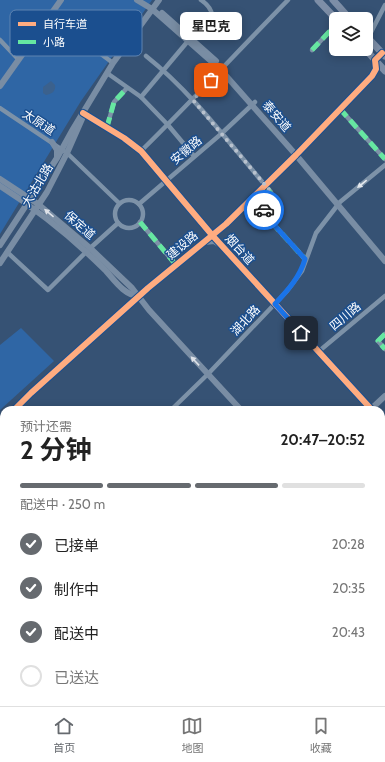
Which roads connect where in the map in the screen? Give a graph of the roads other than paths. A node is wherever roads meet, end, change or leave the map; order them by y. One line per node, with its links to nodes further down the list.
1 (61, 0): 11 (street)
2 (137, 0): 10 (street, 泰安道)
3 (145, 0): 10 (street, 泰安道)
4 (159, 0): 10 (street, 大沽北路)
5 (201, 0): 18 (street)
6 (288, 0): 32 (street)
7 (318, 0): 12 (main road)
8 (333, 0): 13 (main road)
9 (385, 5): 15 (street)
10 (153, 8): 14 (street, 大沽北路); 18 (street, 泰安道)
11 (54, 10)
12 (329, 12)
13 (344, 12)
14 (142, 23)
15 (373, 26)
16 (329, 32): 20 (street)
17 (0, 40): 21 (street)
18 (190, 40): 32 (street, 泰安道); 33 (street)
19 (373, 44): 22 (main road)
20 (312, 50)
21 (10, 51)
22 (383, 55): 30 (street)
23 (15, 56): 29 (street)
24 (20, 56): 29 (street)
25 (104, 56): 31 (street)
26 (118, 56): 31 (street, 大沽北路)
27 (146, 56): 33 (street)
28 (371, 56): 30 (main road)
29 (18, 59): 37 (street)
30 (375, 60): 34 (main road); 36 (street)
31 (113, 63): 35 (street, 大沽北路)
32 (221, 68): 40 (street); 41 (street, 泰安道)
33 (164, 70): 39 (street); 40 (street)
34 (385, 72): 36 (street)
35 (107, 73): 38 (street); 44 (street, 大沽北路)
36 (372, 76): 43 (street, 建设路)
37 (0, 86)
38 (128, 88): 39 (street); 46 (street)
39 (141, 97): 45 (street)
40 (193, 100): 45 (street); 47 (street)
41 (254, 104): 47 (street, 安徽路); 51 (street, 泰安道)
42 (0, 108): 48 (street, 太原道)
43 (340, 109): 51 (street, 建设路); 54 (street)
44 (83, 113): 46 (street, 烟台道); 49 (street, 大沽北路)
45 (168, 125): 50 (street); 52 (street)
46 (106, 127): 50 (street, 烟台道)
47 (221, 134): 52 (street, 安徽路); 59 (street)
48 (52, 142): 49 (street, 太原道); 53 (street)
49 (65, 151): 53 (street, 大沽北路); 61 (street, 大沽北路); 62 (street, 太原道)
50 (141, 151): 57 (street, 烟台道)
51 (297, 154): 59 (street, 建设路); 64 (street, 泰安道)
52 (194, 156): 57 (street, 安徽路)
53 (56, 158): 61 (street, 大沽北路)
54 (385, 159)
55 (385, 165): 64 (street, 湖北路, one-way to 64)
56 (0, 179): 60 (street)
57 (166, 180): 63 (street, 安徽路); 68 (street, 烟台道)
58 (0, 186): 60 (street)
59 (265, 186): 68 (street, 建设路); 75 (street)
60 (16, 193): 61 (street, 保定道); 65 (street)
61 (31, 203): 65 (street, 大沽北路); 72 (street, 保定道); 73 (street, 大沽北路)
62 (119, 203): 63 (street); 67 (street)
63 (139, 204): 66 (street)
64 (338, 204): 74 (street, 泰安道); 75 (street, 湖北路); 76 (street, 泰安道)
65 (20, 215): 70 (street, 大沽北路)
66 (140, 222): 67 (street); 78 (street)
67 (118, 223): 72 (street)
68 (212, 235): 69 (street, 建设路); 71 (street, 烟台道)
69 (200, 244): 71 (street); 78 (street, 建设路)
70 (0, 245)
71 (222, 246): 81 (street, 烟台道)
72 (88, 250): 73 (street); 79 (street, 保定道)
73 (7, 252): 77 (street, 大沽北路)
74 (385, 255)
75 (305, 259): 81 (street, 湖北路)
76 (385, 261)
77 (0, 263)
78 (176, 265): 79 (street, 建设路)
79 (139, 296): 85 (street, 保定道, one-way to 79); 87 (street, 建设路)
80 (385, 296): 84 (street, 四川路)
81 (275, 304): 84 (street, 烟台道); 85 (street, 湖北路)
82 (385, 334): 83 (street)
83 (385, 349)
84 (318, 352): 90 (street, 烟台道)
85 (208, 374): 88 (street, 湖北路); 89 (street, 保定道)
86 (385, 396): 91 (street)
87 (18, 406)
88 (176, 406)
89 (237, 406)
90 (367, 406)
91 (375, 406)

